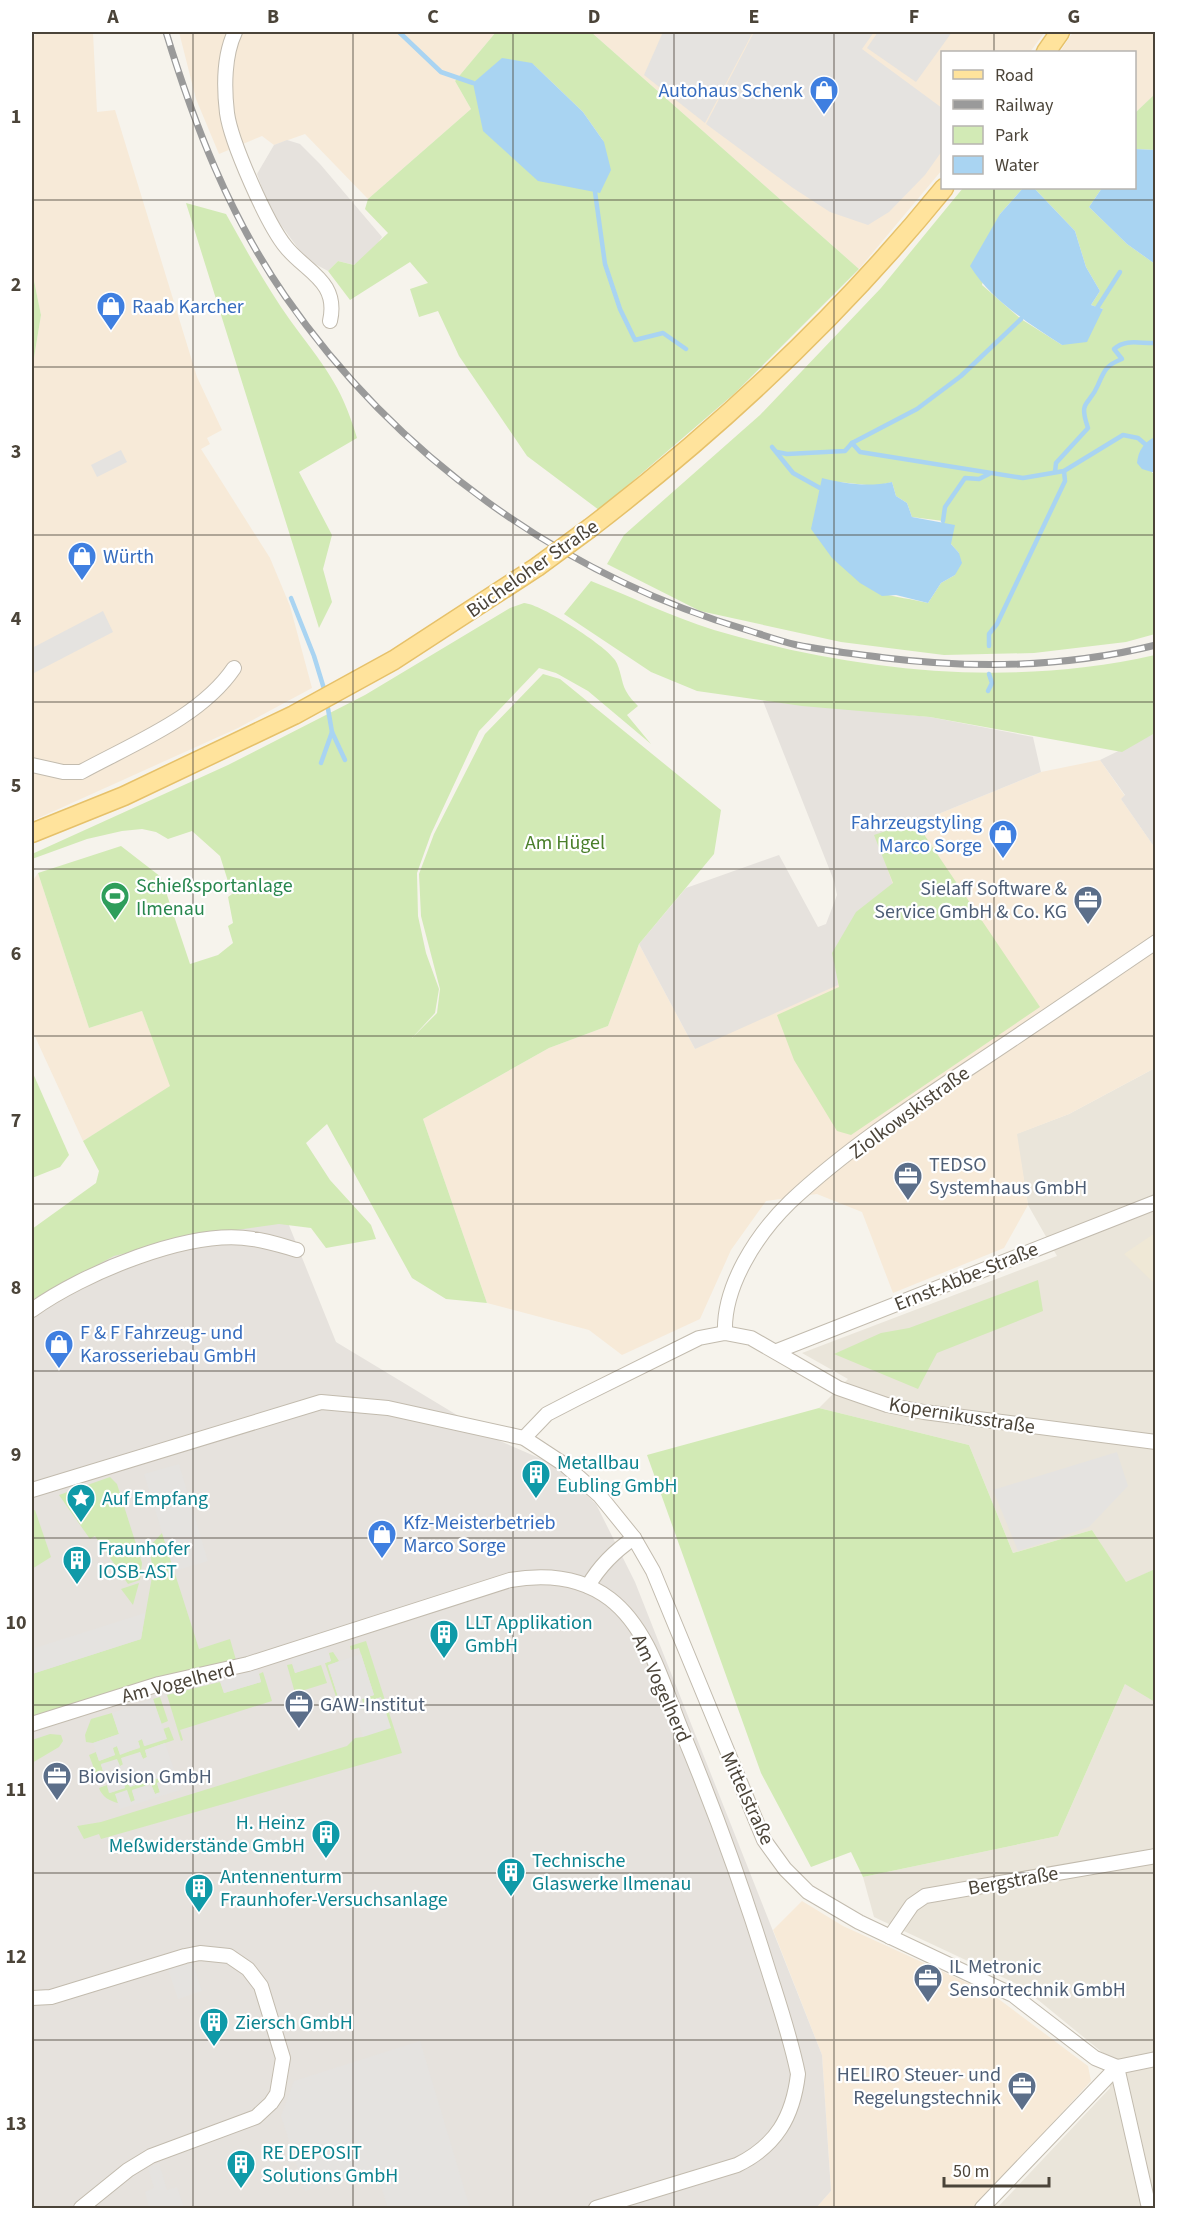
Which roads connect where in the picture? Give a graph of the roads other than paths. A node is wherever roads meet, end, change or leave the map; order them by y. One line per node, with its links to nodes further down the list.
1 (235, 32): 5 (street)
2 (1060, 32): 3 (main road)
3 (1047, 51)
4 (943, 189): 8 (main road, Bücheloher Straße, bridge)
5 (330, 321)
6 (234, 668): 7 (street)
7 (32, 765)
8 (33, 834)
9 (1155, 942): 13 (street, Ziolkowskistraße)
10 (1155, 1202): 14 (street, Ernst-Abbe-Straße)
11 (297, 1250): 12 (street)
12 (32, 1310)
13 (725, 1333): 14 (street, Kopernikusstraße); 15 (street, Kopernikusstraße)
14 (777, 1351): 16 (street, Kopernikusstraße)
15 (524, 1438): 17 (street); 18 (street, Mittelstraße)
16 (1155, 1442)
17 (32, 1490)
18 (634, 1538): 19 (street); 22 (street, Mittelstraße)
19 (588, 1586): 20 (street, Am Vogelherd); 27 (street, Am Vogelherd)
20 (32, 1724)
21 (1155, 1856): 22 (street, Bergstraße)
22 (890, 1937): 25 (street, Mittelstraße)
23 (32, 1998): 26 (street)
24 (1155, 2059): 25 (street)
25 (1117, 2067): 28 (street); 29 (street)
26 (81, 2208)
27 (596, 2208)
28 (982, 2208)
29 (1149, 2208)

